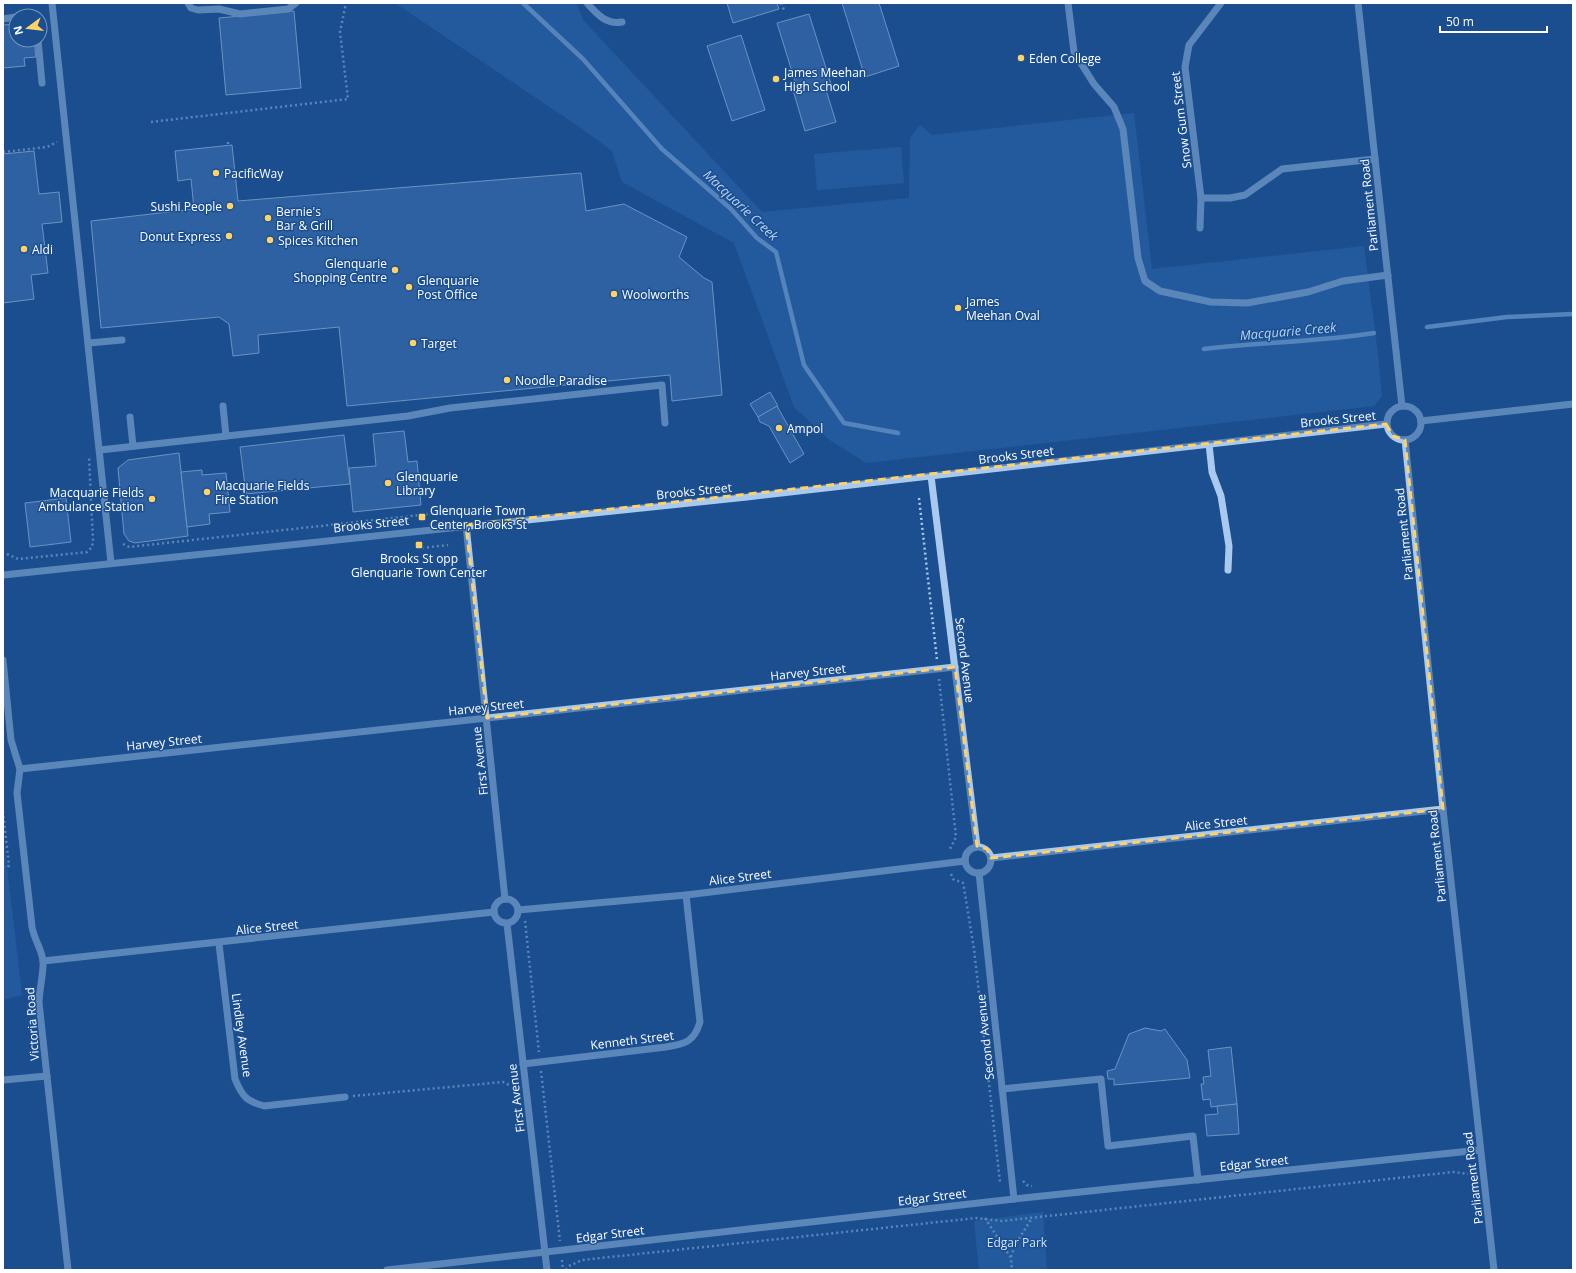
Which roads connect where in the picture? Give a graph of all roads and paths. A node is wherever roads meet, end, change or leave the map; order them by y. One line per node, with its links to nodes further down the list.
1 (52, 3): 22 (street)
2 (188, 3): 3 (street)
3 (296, 3)
4 (346, 3): 14 (path)
5 (587, 3): 11 (street)
6 (781, 3): 10 (path)
7 (1068, 3): 20 (street)
8 (1221, 3): 18 (street, Snow Gum Street)
9 (1358, 3): 17 (street, Parliament Road)
10 (784, 10)
11 (622, 22)
12 (39, 48): 13 (street)
13 (42, 84)
14 (151, 122)
15 (58, 141): 16 (path)
16 (3, 152)
17 (1375, 159): 18 (street); 20 (street, Parliament Road)
18 (1201, 198): 19 (street, Snow Gum Street)
19 (1200, 228)
20 (1388, 275): 25 (street, Parliament Road)
21 (122, 340): 22 (street)
22 (88, 343): 34 (street)
23 (1573, 404): 27 (street)
24 (223, 406): 30 (street)
25 (1402, 406): 27 (street); 29 (street)
26 (130, 417): 33 (street)
27 (1421, 421): 31 (street)
28 (665, 423): 30 (street)
29 (1386, 424): 31 (street); 32 (street, Brooks Street)
30 (226, 436): 33 (street)
31 (1405, 440): 50 (street, Parliament Road)
32 (1209, 444): 35 (street, Brooks Street); 44 (street)
33 (133, 446): 34 (street)
34 (100, 450): 43 (street)
35 (931, 476): 37 (street, Brooks Street); 47 (street, Second Avenue)
36 (484, 508): 38 (path)
37 (466, 525): 43 (street, Brooks Street); 48 (street, First Avenue)
38 (123, 544)
39 (448, 545): 41 (path)
40 (92, 547): 42 (path)
41 (422, 548)
42 (7, 554)
43 (111, 563): 45 (street, Brooks Street)
44 (1228, 570)
45 (3, 575)
46 (3, 660): 49 (street, Victoria Road)
47 (955, 667): 48 (street, Harvey Street); 53 (street, Second Avenue)
48 (487, 718): 49 (street, Harvey Street); 61 (street, First Avenue)
49 (20, 769): 67 (street, Victoria Road)
50 (1443, 809): 55 (street, Alice Street); 75 (street, Parliament Road)
51 (3, 811): 57 (path)
52 (956, 837): 54 (path)
53 (977, 846): 55 (street); 56 (street)
54 (949, 851)
55 (992, 858): 58 (street)
56 (965, 861): 58 (street); 60 (street, Alice Street)
57 (3, 867)
58 (980, 873): 73 (street, Second Avenue)
59 (951, 874): 78 (path)
60 (686, 895): 62 (street, Alice Street); 68 (street, Kenneth Street)
61 (505, 899): 62 (street); 63 (street)
62 (518, 910): 65 (street)
63 (494, 912): 65 (street); 66 (street, Alice Street)
64 (525, 921): 68 (path)
65 (507, 924): 69 (street, First Avenue)
66 (219, 944): 67 (street, Alice Street); 74 (street, Lindley Avenue)
67 (43, 961): 70 (street, Victoria Road)
68 (540, 1062): 69 (street, Kenneth Street); 82 (path)
69 (523, 1064): 83 (street, First Avenue)
70 (47, 1076): 71 (street); 85 (street, Victoria Road)
71 (3, 1080)
72 (511, 1086): 74 (path)
73 (1002, 1089): 77 (street); 79 (street, Second Avenue)
74 (344, 1097)
75 (1480, 1150): 77 (street, Edgar Street); 91 (street, Parliament Road)
76 (1468, 1174): 80 (path)
77 (1198, 1180): 79 (street, Edgar Street)
78 (1000, 1182)
79 (1014, 1199): 82 (street, Edgar Street)
80 (1032, 1217): 81 (path); 84 (path)
81 (985, 1218): 84 (path); 89 (path)
82 (561, 1251): 83 (street, Edgar Street); 88 (path)
83 (546, 1253): 86 (street, Edgar Street); 87 (street, First Avenue)
84 (1011, 1258): 90 (path)
85 (68, 1270)
86 (387, 1270)
87 (547, 1270)
88 (563, 1270)
89 (566, 1270)
90 (1012, 1270)
91 (1494, 1270)

